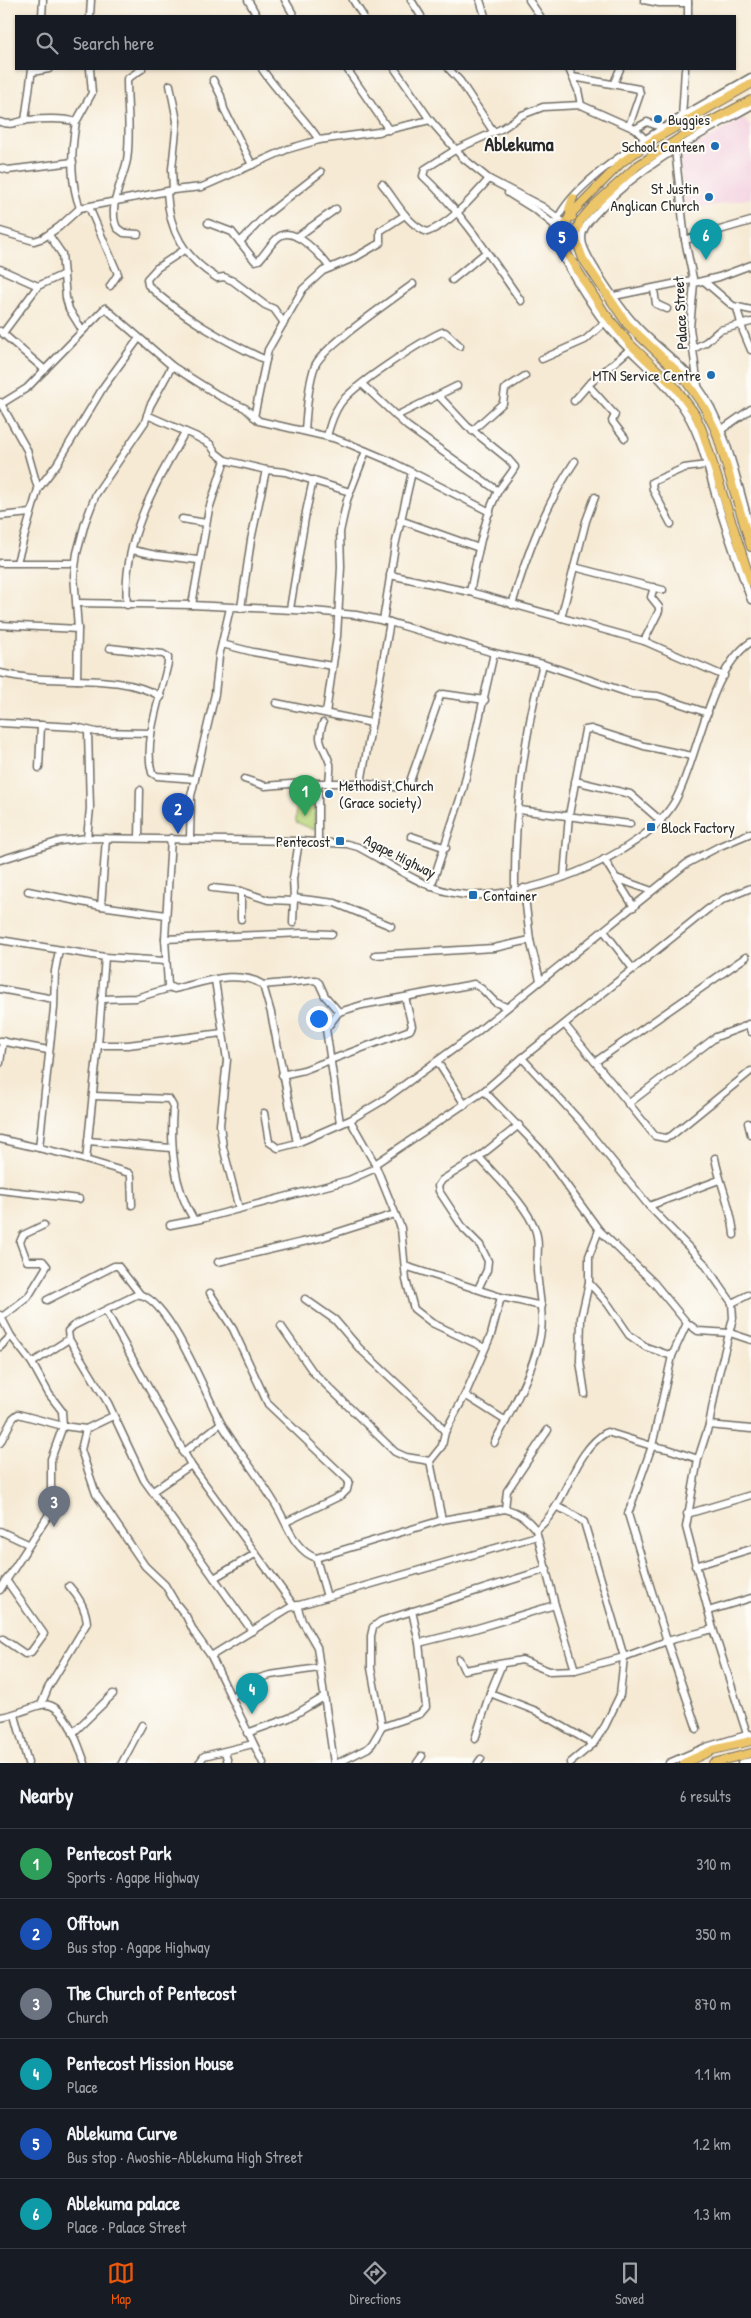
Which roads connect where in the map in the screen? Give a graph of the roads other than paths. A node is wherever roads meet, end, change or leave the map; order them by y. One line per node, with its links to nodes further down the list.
1 (43, 0): 12 (street)
2 (91, 0): 13 (street)
3 (248, 0): 14 (street)
4 (285, 0): 11 (street)
5 (353, 0): 15 (street)
6 (411, 0): 16 (street)
7 (480, 0): 17 (street)
8 (529, 0): 18 (street)
9 (644, 0): 10 (street)
10 (688, 1): 19 (street)
11 (293, 14)
12 (42, 15)
13 (90, 15)
14 (256, 15)
15 (362, 15)
16 (420, 15)
17 (485, 15)
18 (539, 15)
19 (688, 15)
20 (32, 70): 40 (street)
21 (90, 70): 43 (street)
22 (140, 70): 62 (street)
23 (263, 70): 49 (street)
24 (348, 70): 46 (street)
25 (396, 70): 41 (street)
26 (450, 70): 47 (street)
27 (570, 70): 30 (street)
28 (620, 70): 33 (street)
29 (685, 70): 39 (street)
30 (573, 77): 33 (street); 37 (street)
31 (751, 77): 39 (street)
32 (213, 80): 54 (street)
33 (614, 83): 44 (street)
34 (751, 84): 52 (main road)
35 (170, 85): 60 (street)
36 (751, 100): 57 (main road)
37 (581, 105): 44 (street); 47 (street)
38 (751, 106): 50 (street)
39 (682, 118): 45 (street)
40 (24, 120): 42 (street); 43 (street)
41 (430, 120): 46 (street); 51 (street)
42 (0, 122)
43 (76, 122): 53 (street)
44 (632, 128): 45 (street); 48 (street)
45 (663, 128): 48 (street)
46 (389, 130): 49 (street)
47 (493, 132): 51 (street)
48 (644, 138): 52 (street)
49 (319, 140): 54 (street)
50 (676, 149): 57 (street); 82 (street, Palace Street)
51 (455, 150): 58 (street); 66 (street)
52 (633, 150): 61 (street); 68 (main road)
53 (73, 162): 55 (street); 64 (street)
54 (252, 165): 60 (street)
55 (0, 168)
56 (321, 172): 83 (street)
57 (628, 177): 70 (main road); 81 (street)
58 (492, 181): 66 (street); 69 (street); 74 (street)
59 (382, 184): 67 (street)
60 (170, 191): 62 (street); 85 (street)
61 (573, 198): 68 (main road); 69 (street)
62 (115, 200): 63 (street); 78 (street)
63 (89, 207): 64 (street); 97 (street)
64 (80, 208): 79 (street)
65 (336, 209): 80 (street)
66 (456, 212): 67 (street); 86 (street)
67 (404, 215): 89 (street)
68 (570, 215): 70 (main road); 73 (main road)
69 (557, 218): 73 (street); 74 (street)
70 (580, 221): 76 (main road)
71 (751, 221): 82 (street)
72 (208, 223): 83 (street)
73 (565, 224): 76 (street); 77 (main road)
74 (554, 227): 77 (street); 84 (street)
75 (0, 231): 79 (street)
76 (575, 231): 81 (main road)
77 (562, 233): 81 (street); 84 (main road)
78 (138, 234)
79 (49, 235): 91 (street)
80 (297, 236): 83 (street); 89 (street)
81 (578, 240): 87 (main road); 99 (street)
82 (685, 240): 93 (street, Palace Street)
83 (240, 242)
84 (560, 246): 87 (main road); 106 (street); 121 (main road)
85 (184, 250): 107 (street); 118 (street)
86 (485, 252): 92 (street); 100 (street)
87 (583, 259): 104 (main road)
88 (751, 265): 94 (street)
89 (330, 268): 107 (street)
90 (0, 269): 96 (street)
91 (64, 274): 96 (street); 109 (street)
92 (452, 280)
93 (693, 282): 94 (street); 98 (street); 114 (street, Palace Street)
94 (704, 282): 101 (street)
95 (413, 284): 135 (street)
96 (38, 286): 110 (street)
97 (110, 286)
98 (654, 289): 99 (street); 102 (street)
99 (614, 296): 104 (street)
100 (521, 301)
101 (737, 308): 103 (street); 108 (street)
102 (667, 309)
103 (751, 310)
104 (624, 315): 126 (street); 140 (main road)
105 (751, 322): 108 (street)
106 (604, 323): 116 (street); 117 (street)
107 (284, 324): 118 (street)
108 (741, 325): 114 (street); 115 (street)
109 (82, 330): 111 (street); 120 (street)
110 (3, 334): 112 (street); 120 (street)
111 (139, 338): 119 (street); 148 (street)
112 (0, 344)
113 (460, 346): 123 (street)
114 (693, 349): 126 (street, Palace Street)
115 (751, 350)
116 (628, 351): 121 (street); 124 (street)
117 (542, 359)
118 (266, 360): 133 (street)
119 (172, 366): 131 (street); 133 (street)
120 (45, 370): 129 (street)
121 (658, 374): 144 (street); 163 (main road)
122 (525, 376): 136 (street)
123 (362, 384): 132 (street); 138 (street)
124 (588, 385): 128 (street); 139 (street)
125 (457, 386): 127 (street)
126 (698, 386): 134 (street)
127 (439, 396): 132 (street); 136 (street)
128 (574, 401)
129 (1, 403): 148 (street)
130 (751, 410): 134 (street)
131 (147, 415): 137 (street); 167 (street)
132 (396, 416): 149 (street)
133 (254, 417): 135 (street)
134 (722, 430): 140 (street)
135 (305, 431): 138 (street)
136 (472, 431): 149 (street)
137 (186, 432): 142 (street); 162 (street)
138 (327, 436): 141 (street)
139 (625, 438)
140 (723, 443): 159 (street); 160 (main road)
141 (366, 451): 146 (street); 150 (street)
142 (225, 460): 145 (street); 157 (street)
143 (575, 461): 178 (street)
144 (707, 464): 158 (street); 163 (street)
145 (266, 470): 147 (street); 180 (street)
146 (412, 472): 152 (street); 156 (street)
147 (313, 480): 150 (street); 181 (street)
148 (38, 488): 153 (street)
149 (498, 491): 152 (street)
150 (350, 492): 182 (street)
151 (596, 497): 168 (street)
152 (490, 512): 161 (street)
153 (30, 513): 154 (street); 165 (street)
154 (0, 516)
155 (182, 519): 157 (street)
156 (400, 520): 161 (street); 169 (street)
157 (206, 523): 164 (street)
158 (671, 524)
159 (751, 529)
160 (751, 547)
161 (479, 548): 173 (street)
162 (132, 550): 164 (street); 176 (street)
163 (739, 558): 170 (main road); 174 (street)
164 (198, 560): 177 (street)
165 (17, 562): 166 (street); 167 (street)
166 (0, 563)
167 (76, 563): 175 (street)
168 (574, 567): 171 (street); 183 (street)
169 (390, 575): 173 (street); 184 (street)
170 (751, 582)
171 (654, 587): 172 (street); 187 (street)
172 (663, 590)
173 (470, 592): 178 (street)
174 (751, 600)
175 (77, 603): 176 (street); 186 (street)
176 (127, 605): 177 (street)
177 (192, 605): 179 (street)
178 (512, 605): 183 (street)
179 (230, 608): 180 (street); 189 (street)
180 (241, 608): 181 (street)
181 (290, 609): 182 (street)
182 (338, 613): 184 (street); 193 (street)
183 (562, 618): 187 (street)
184 (386, 622): 191 (street); 204 (street)
185 (0, 625): 186 (street)
186 (78, 629): 196 (street)
187 (644, 641): 195 (street)
188 (751, 642): 195 (street, Agape Highway)
189 (222, 644): 193 (street); 210 (street)
190 (110, 648): 197 (street)
191 (494, 653): 192 (street); 198 (street)
192 (543, 664): 201 (street); 217 (street)
193 (332, 666): 200 (street)
194 (0, 673): 196 (street)
195 (724, 676): 201 (street, Agape Highway)
196 (77, 680): 197 (street)
197 (161, 697): 207 (street)
198 (485, 700): 213 (street); 230 (street)
199 (276, 703): 200 (street)
200 (326, 713): 204 (street)
201 (708, 713): 208 (street, Agape Highway)
202 (0, 723): 205 (street)
203 (323, 723): 215 (street)
204 (372, 723): 213 (street)
205 (41, 725): 206 (street); 209 (street)
206 (88, 731): 207 (street); 223 (street)
207 (151, 733): 210 (street)
208 (692, 756): 212 (street); 219 (street, Agape Highway)
209 (39, 768)
210 (195, 779): 227 (street)
211 (244, 779): 214 (street)
212 (575, 781): 218 (street); 219 (street)
213 (361, 783): 215 (street)
214 (318, 784): 215 (street); 229 (street)
215 (329, 784)
216 (140, 790): 225 (street)
217 (519, 810): 218 (street); 239 (street)
218 (568, 815): 220 (street); 233 (street)
219 (661, 821): 231 (street, Agape Highway)
220 (630, 824)
221 (751, 833): 242 (street)
222 (410, 836): 230 (street)
223 (87, 838): 224 (street, Agape Highway); 232 (street, Agape Highway)
224 (106, 838): 225 (street, Agape Highway); 244 (street)
225 (139, 838): 226 (street, Agape Highway)
226 (171, 838): 227 (street, Agape Highway); 246 (street)
227 (190, 838): 228 (street, Agape Highway)
228 (299, 841): 229 (street, Agape Highway); 243 (street)
229 (318, 842): 235 (street, Agape Highway)
230 (446, 848): 235 (street)
231 (604, 859): 233 (street, Agape Highway); 234 (street)
232 (0, 860)
233 (564, 877): 237 (street, Agape Highway)
234 (616, 878): 242 (street); 245 (street)
235 (431, 887): 239 (street, Agape Highway)
236 (212, 888): 241 (street)
237 (524, 888): 239 (street, Agape Highway); 254 (street)
238 (751, 888): 260 (street)
239 (515, 890)
240 (28, 891): 244 (street)
241 (241, 891): 243 (street); 247 (street)
242 (652, 891): 245 (street)
243 (294, 899): 248 (street); 249 (street)
244 (101, 906): 246 (street)
245 (634, 907): 250 (street)
246 (166, 915): 252 (street)
247 (241, 919)
248 (293, 923)
249 (391, 926)
250 (604, 931): 260 (street); 262 (street)
251 (332, 934): 252 (street)
252 (165, 939): 259 (street)
253 (0, 940): 255 (street)
254 (530, 940): 256 (street); 262 (street)
255 (59, 950): 257 (street); 267 (street)
256 (376, 955)
257 (105, 957): 259 (street); 268 (street)
258 (746, 957): 281 (street)
259 (165, 961): 264 (street)
260 (633, 969): 272 (street)
261 (215, 980): 263 (street); 264 (street); 274 (street)
262 (540, 980): 269 (street)
263 (263, 985): 270 (street); 284 (street)
264 (170, 988): 268 (street)
265 (0, 989): 267 (street)
266 (405, 997): 269 (street); 270 (street); 279 (street)
267 (54, 999): 277 (street)
268 (101, 999): 276 (street)
269 (506, 1007): 280 (street)
270 (339, 1012): 279 (street)
271 (749, 1024): 273 (street); 287 (street)
272 (565, 1026): 278 (street); 281 (street)
273 (751, 1032)
274 (222, 1033): 276 (street); 309 (street)
275 (1, 1041): 277 (street); 282 (street)
276 (98, 1046): 286 (street)
277 (48, 1050): 298 (street)
278 (522, 1058): 285 (street); 308 (street)
279 (330, 1060): 284 (street); 291 (street)
280 (436, 1061): 288 (street); 290 (street)
281 (595, 1062): 287 (street)
282 (0, 1063)
283 (751, 1071): 287 (street)
284 (282, 1075): 297 (street)
285 (484, 1091): 288 (street); 293 (street)
286 (94, 1096): 296 (street); 299 (street)
287 (628, 1104)
288 (465, 1105): 303 (street)
289 (264, 1113): 297 (street)
290 (350, 1120): 291 (street); 303 (street)
291 (340, 1123): 297 (street)
292 (748, 1123): 294 (street)
293 (519, 1125): 300 (street); 314 (street)
294 (751, 1135)
295 (0, 1139): 298 (street)
296 (88, 1141): 299 (street); 302 (street)
297 (297, 1142)
298 (39, 1148): 302 (street)
299 (171, 1148): 311 (street)
300 (479, 1157): 319 (street); 327 (street)
301 (715, 1158): 304 (street)
302 (86, 1160): 307 (street)
303 (375, 1166): 309 (street); 310 (street)
304 (719, 1180): 308 (street); 315 (street)
305 (0, 1190): 306 (street)
306 (80, 1199)
307 (132, 1205)
308 (649, 1206): 326 (street)
309 (239, 1209): 311 (street)
310 (395, 1214): 316 (street); 317 (street)
311 (194, 1220): 313 (street)
312 (44, 1225): 329 (street)
313 (170, 1225)
314 (599, 1230): 318 (street); 330 (street)
315 (734, 1235)
316 (218, 1262)
317 (405, 1266): 319 (street); 337 (street)
318 (589, 1283): 338 (street); 340 (street)
319 (478, 1289): 323 (street)
320 (210, 1292): 364 (street)
321 (140, 1294): 325 (street); 328 (street); 344 (street)
322 (748, 1295): 326 (street)
323 (501, 1297): 327 (street); 337 (street)
324 (305, 1299): 350 (street)
325 (47, 1300)
326 (732, 1303): 332 (street)
327 (542, 1306): 343 (street)
328 (106, 1311): 334 (street); 354 (street)
329 (1, 1316): 333 (street)
330 (687, 1323): 332 (street); 338 (street)
331 (281, 1326): 356 (street)
332 (730, 1333): 335 (street); 345 (street)
333 (11, 1336): 336 (street); 339 (street)
334 (68, 1339): 339 (street); 342 (street)
335 (751, 1340)
336 (0, 1346)
337 (485, 1348): 341 (street)
338 (672, 1356): 353 (street)
339 (32, 1363): 346 (street)
340 (585, 1394)
341 (465, 1395): 343 (street); 350 (street)
342 (113, 1416): 347 (street); 358 (street)
343 (506, 1421): 352 (street)
344 (222, 1423): 354 (street); 364 (street)
345 (709, 1425): 348 (street); 355 (street)
346 (63, 1426): 347 (street); 351 (street); 367 (street)
347 (86, 1429): 388 (street)
348 (751, 1429)
349 (548, 1430): 361 (street)
350 (445, 1432): 356 (street)
351 (0, 1443)
352 (494, 1443)
353 (652, 1446): 355 (street); 360 (street); 386 (street)
354 (184, 1453): 357 (street)
355 (698, 1460): 362 (street)
356 (430, 1461): 363 (street)
357 (191, 1465): 358 (street); 369 (street)
358 (153, 1491): 373 (street)
359 (751, 1495): 362 (street)
360 (556, 1507): 366 (street); 389 (street)
361 (505, 1509): 363 (street); 366 (street)
362 (687, 1514): 371 (street)
363 (442, 1520): 370 (street)
364 (286, 1522): 370 (street)
365 (0, 1531): 367 (street)
366 (536, 1533): 372 (street); 377 (street)
367 (28, 1544): 374 (street)
368 (751, 1549): 371 (street)
369 (255, 1554): 373 (street); 380 (street)
370 (316, 1558): 377 (street)
371 (695, 1566): 382 (street)
372 (547, 1569): 379 (street); 381 (street)
373 (214, 1578): 384 (street)
374 (6, 1580): 376 (street); 385 (street)
375 (69, 1586): 398 (street)
376 (0, 1590)
377 (327, 1597): 380 (street)
378 (751, 1598): 382 (street)
379 (554, 1605): 387 (street); 393 (street)
380 (296, 1606): 384 (street); 392 (street)
381 (412, 1611): 387 (street); 402 (street)
382 (708, 1611): 383 (street)
383 (712, 1629): 386 (street); 406 (street)
384 (252, 1631): 388 (street)
385 (3, 1639)
386 (667, 1641): 389 (street); 403 (street)
387 (419, 1643): 402 (street)
388 (211, 1656): 397 (street)
389 (624, 1657): 393 (street); 409 (street)
390 (459, 1659): 391 (street)
391 (502, 1664): 393 (street); 394 (street)
392 (319, 1668): 396 (street); 397 (street)
393 (575, 1670)
394 (490, 1693): 407 (street); 409 (street)
395 (113, 1694): 404 (street)
396 (324, 1696): 405 (street); 420 (street)
397 (232, 1697): 405 (street)
398 (41, 1705): 399 (street); 404 (street)
399 (16, 1715): 400 (street); 414 (street)
400 (0, 1717)
401 (142, 1725): 416 (street)
402 (382, 1726): 421 (street)
403 (697, 1729)
404 (73, 1733): 415 (street)
405 (247, 1733): 408 (street)
406 (750, 1737): 424 (street); 425 (main road)
407 (474, 1740)
408 (252, 1744): 410 (street); 419 (street)
409 (593, 1744): 423 (street)
410 (225, 1752): 417 (street); 418 (street)
411 (751, 1754): 426 (main road)
412 (422, 1756): 422 (street)
413 (751, 1761): 427 (street)
414 (28, 1763)
415 (86, 1763)
416 (122, 1763)
417 (199, 1763)
418 (228, 1763)
419 (263, 1763)
420 (334, 1763)
421 (338, 1763)
422 (417, 1763)
423 (570, 1763)
424 (669, 1763)
425 (684, 1763)
426 (713, 1763)
427 (741, 1763)

